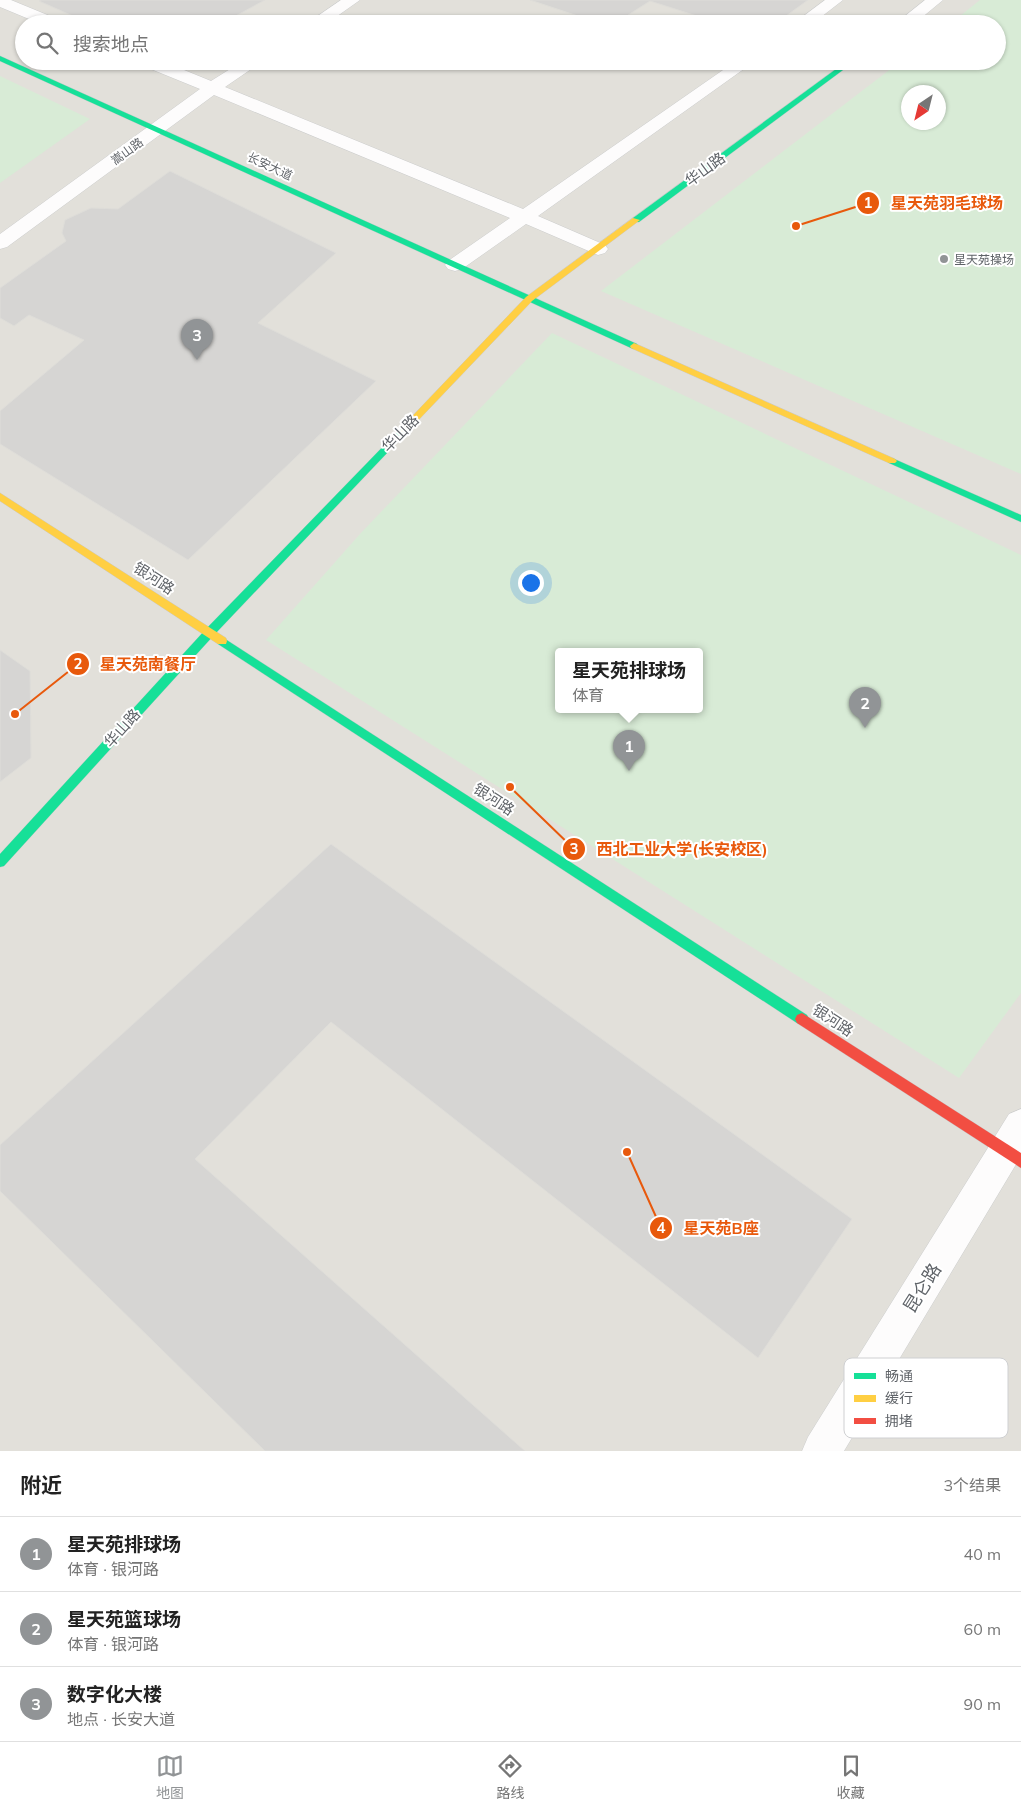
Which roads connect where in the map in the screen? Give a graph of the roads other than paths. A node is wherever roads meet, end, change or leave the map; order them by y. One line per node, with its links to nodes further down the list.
1 (0, 0): 5 (street)
2 (352, 0): 6 (street)
3 (835, 0): 7 (street)
4 (935, 0): 8 (street)
5 (35, 15)
6 (328, 15)
7 (814, 15)
8 (915, 15)
9 (0, 58): 10 (street, 长安大道)
10 (15, 65)
11 (27, 70): 17 (street, 长安大道)
12 (169, 70): 16 (street)
13 (241, 70): 16 (street, 嵩山路)
14 (733, 70): 18 (street)
15 (840, 70): 20 (street, 华山路)
16 (212, 88): 17 (street, 嵩山路); 18 (street)
17 (157, 129): 19 (street, 嵩山路); 21 (street, 长安大道)
18 (523, 216): 20 (street); 21 (street)
19 (0, 243)
20 (598, 249): 22 (street, 华山路)
21 (454, 265): 22 (street, 长安大道)
22 (529, 299): 24 (street, 长安大道); 25 (street, 华山路)
23 (0, 496): 25 (street, 银河路)
24 (1021, 519)
25 (210, 632): 26 (street, 华山路); 27 (street, 银河路)
26 (0, 862)
27 (1016, 1145): 28 (street, 昆仑路)
28 (881, 1358)
29 (844, 1416): 30 (street, 昆仑路)
30 (822, 1451)

